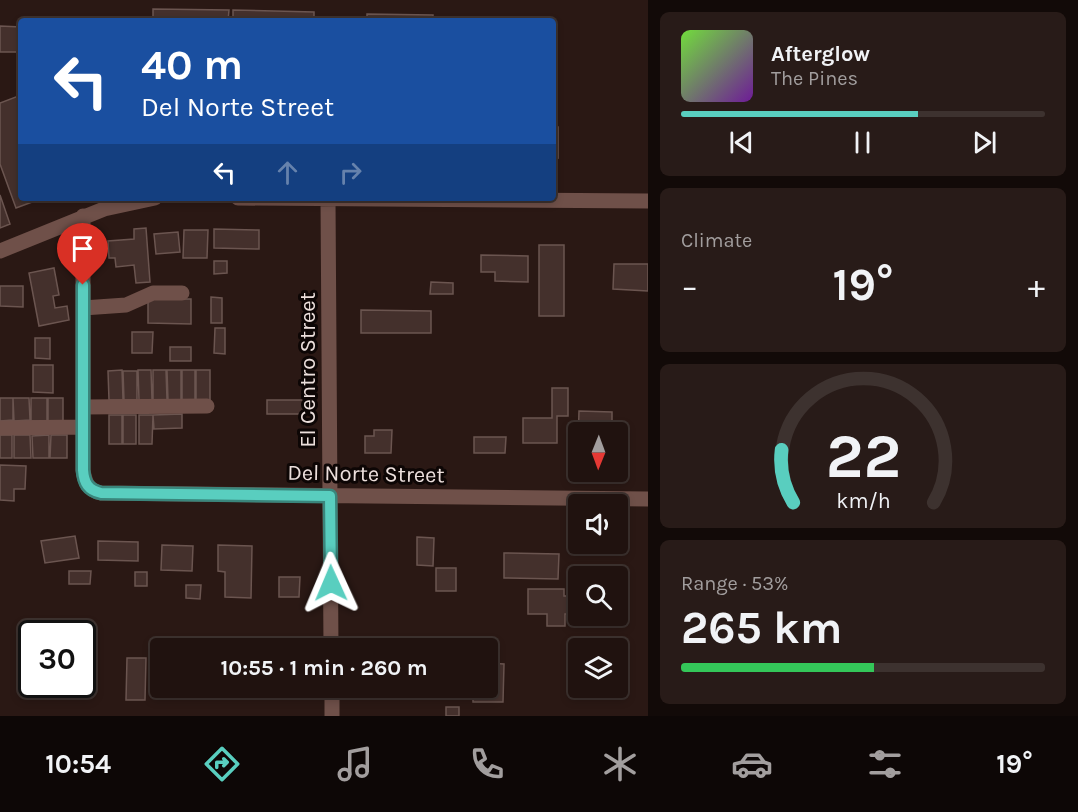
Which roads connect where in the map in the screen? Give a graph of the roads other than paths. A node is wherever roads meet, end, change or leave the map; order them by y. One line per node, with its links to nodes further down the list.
1 (556, 200): 4 (street)
2 (140, 201): 5 (street)
3 (328, 201): 13 (street, El Centro Street)
4 (648, 201)
5 (83, 216): 6 (street); 8 (street)
6 (0, 251)
7 (182, 293): 8 (street)
8 (83, 308): 10 (street)
9 (207, 406): 10 (street)
10 (83, 407): 11 (street)
11 (83, 427): 12 (street); 13 (street, Del Norte Street)
12 (0, 428)
13 (330, 496): 14 (street, Del Norte Street); 15 (street, El Centro Street)
14 (648, 499)
15 (331, 638)
16 (332, 698): 17 (street)
17 (332, 716)

